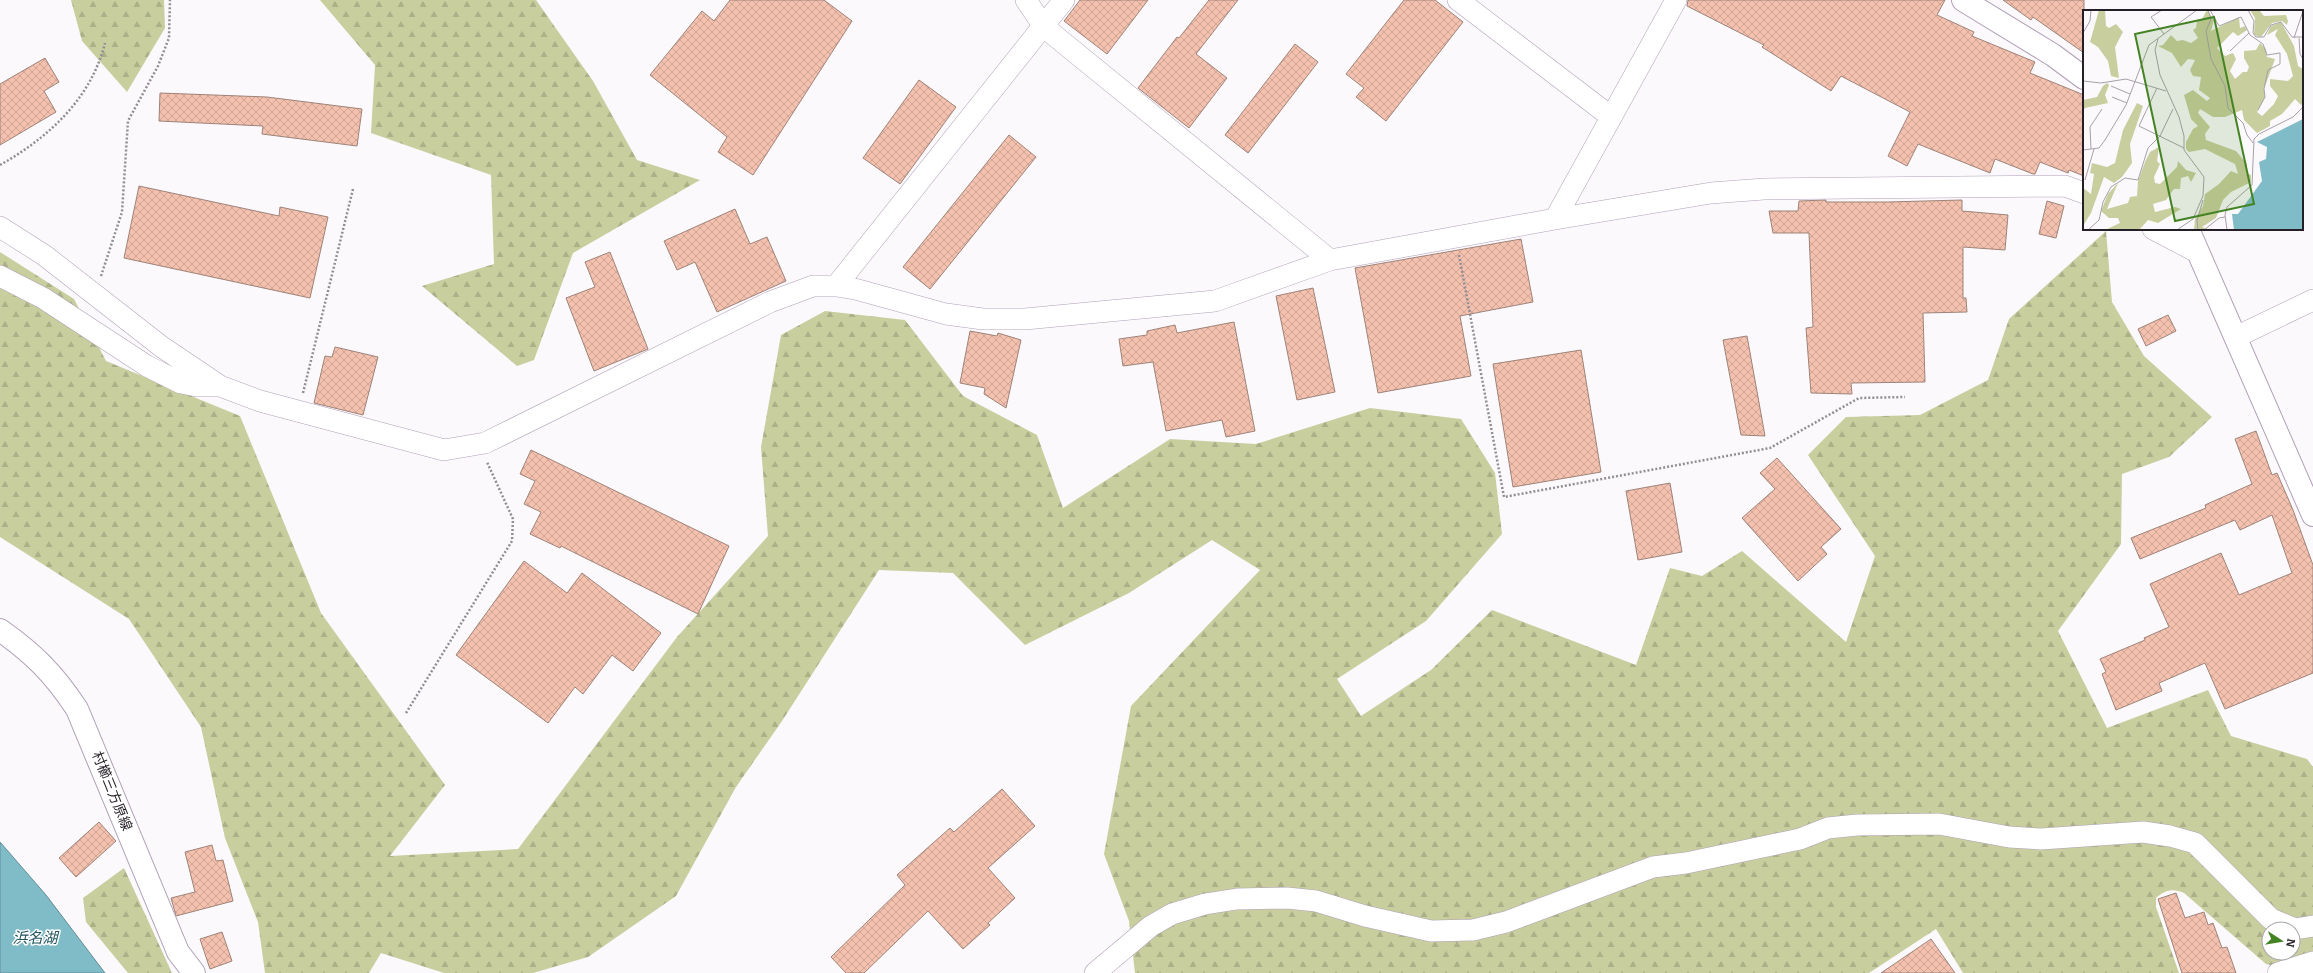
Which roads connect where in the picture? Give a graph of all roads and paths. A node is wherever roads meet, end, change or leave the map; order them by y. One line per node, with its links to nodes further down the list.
1 (170, 0): 23 (path)
2 (1026, 0): 7 (street)
3 (1064, 0): 7 (street)
4 (1458, 0): 10 (street)
5 (1676, 0): 10 (street)
6 (1963, 0): 9 (street)
7 (1044, 27): 20 (street); 22 (street)
8 (105, 44): 11 (path)
9 (2083, 77)
10 (1610, 116): 14 (street)
11 (0, 165)
12 (353, 189): 28 (path)
13 (2083, 193): 14 (street)
14 (1555, 219): 18 (street)
15 (0, 227): 23 (street)
16 (2155, 230): 19 (street)
17 (2188, 230): 19 (street)
18 (1456, 237): 20 (street); 27 (path)
19 (2197, 252): 25 (street)
20 (1330, 260): 22 (street)
21 (0, 276): 26 (street)
22 (836, 286): 29 (street)
23 (94, 296): 26 (street)
24 (2313, 300): 25 (street)
25 (2236, 337): 30 (street)
26 (220, 386): 28 (street)
27 (1905, 397)
28 (299, 411): 29 (street)
29 (479, 444): 32 (path)
30 (2313, 515)
31 (0, 630): 35 (street, 村櫛三方原線)
32 (406, 713)
33 (2313, 926): 36 (street)
34 (2313, 962): 37 (street)
35 (194, 973)
36 (1094, 973)
37 (2278, 973)

